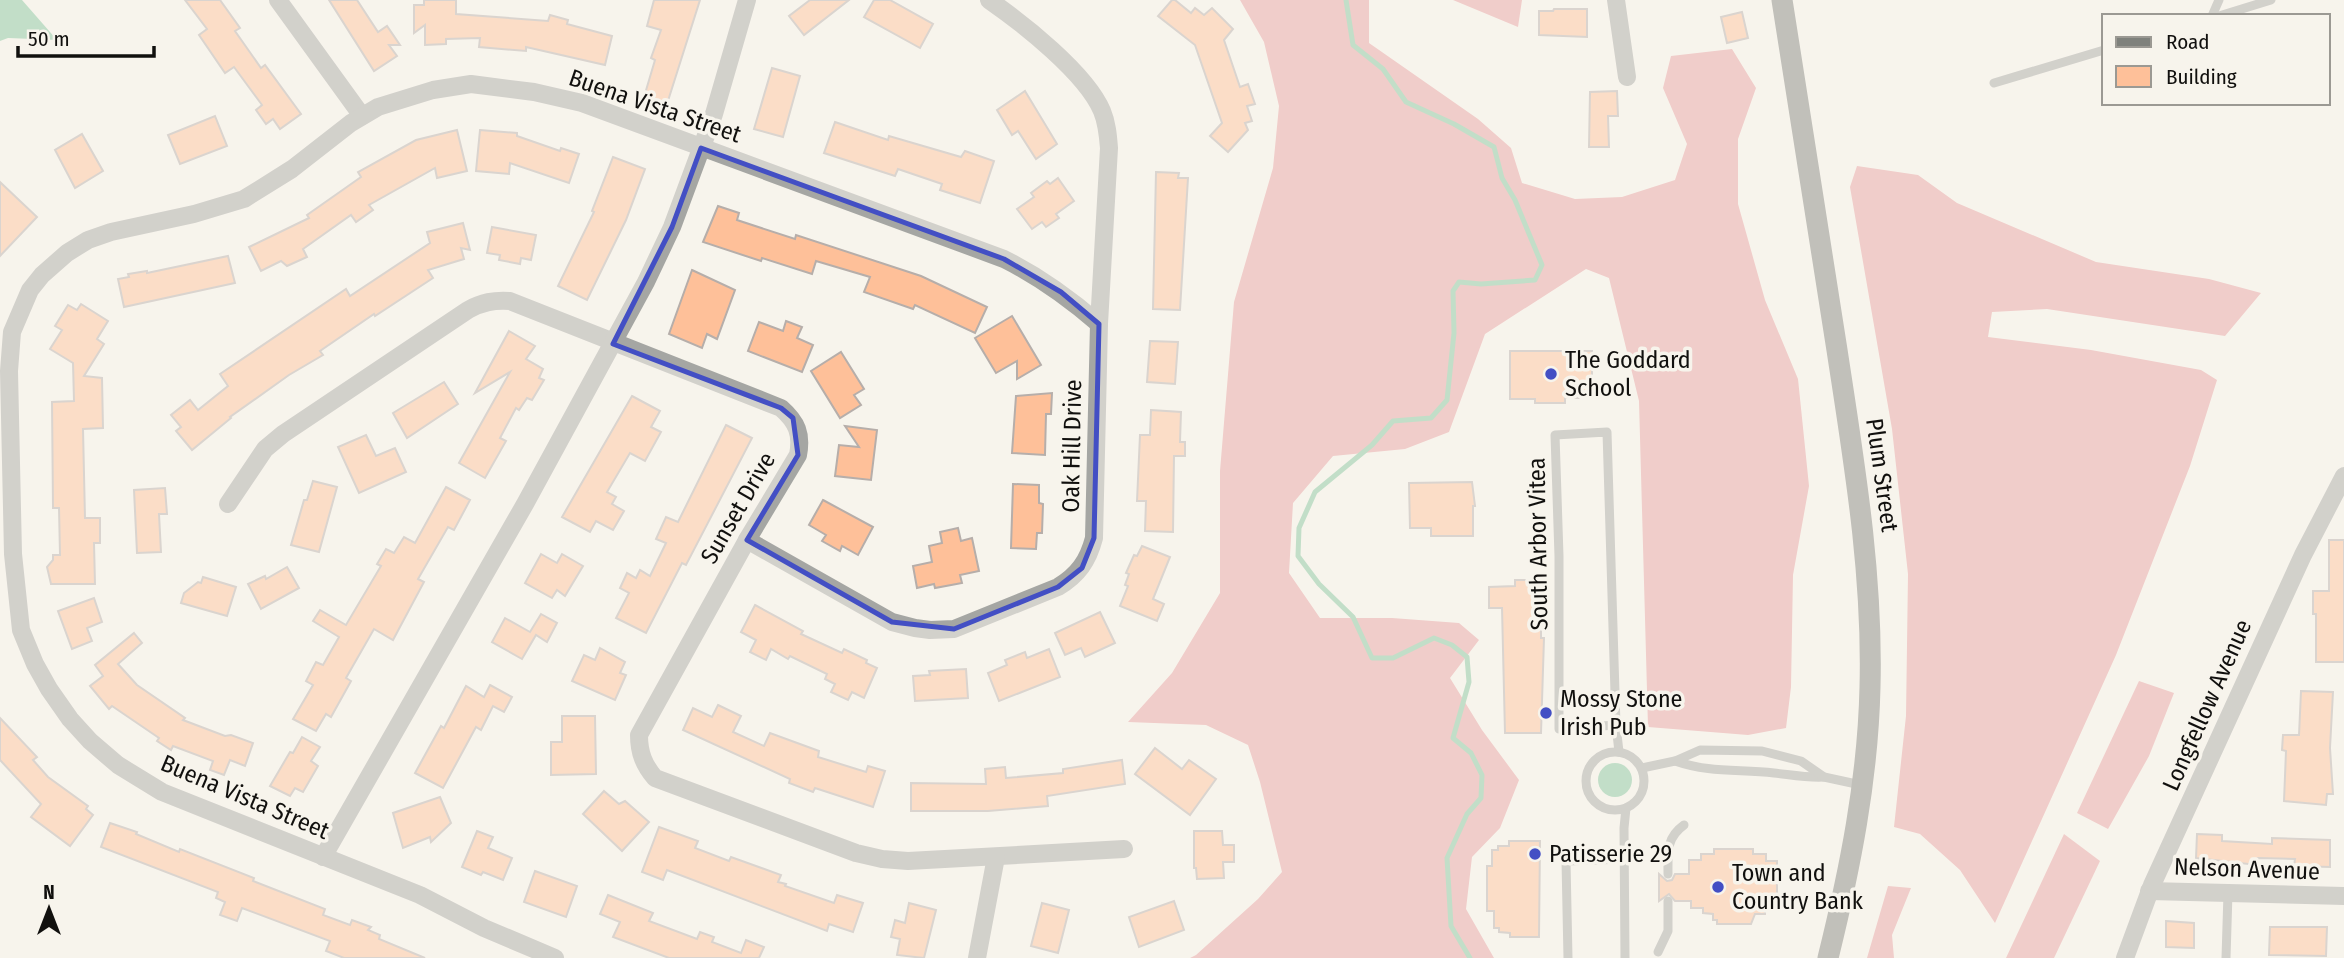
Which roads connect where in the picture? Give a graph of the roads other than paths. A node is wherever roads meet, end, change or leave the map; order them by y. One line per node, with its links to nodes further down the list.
1 (278, 0): 11 (street)
2 (747, 0): 12 (street)
3 (989, 0): 13 (street, Oak Hill Drive)
4 (1616, 0): 9 (street)
5 (1782, 0): 23 (main road, Plum Street)
6 (2271, 0): 7 (lane)
7 (2226, 14)
8 (2102, 51): 10 (lane)
9 (1627, 77)
10 (1994, 83)
11 (362, 116): 12 (street, Buena Vista Street); 27 (street, Buena Vista Street)
12 (701, 148): 13 (street, Buena Vista Street); 14 (street)
13 (1099, 324): 17 (street, Oak Hill Drive)
14 (613, 344): 16 (street, Sunset Drive); 17 (street, Sunset Drive); 27 (street)
15 (2344, 476): 31 (street, Longfellow Avenue)
16 (228, 505)
17 (747, 540): 28 (street, Sunset Drive)
18 (1616, 725): 18 (lane, South Arbor Vitea); 19 (lane, South Arbor Vitea)
19 (1619, 752): 21 (lane); 24 (lane)
20 (1675, 761): 21 (lane); 22 (lane); 22 (lane)
21 (1642, 768): 24 (lane)
22 (1824, 777): 23 (lane)
23 (1862, 785): 40 (main road, Plum Street)
24 (1626, 808): 29 (lane)
25 (1684, 825): 30 (lane)
26 (1124, 849): 28 (street, Sunset Drive)
27 (323, 857): 36 (street, Buena Vista Street)
28 (996, 857): 37 (street)
29 (1624, 859): 38 (lane); 39 (lane)
30 (1668, 874)
31 (2149, 891): 32 (street, Nelson Avenue); 41 (street, Longfellow Avenue)
32 (2228, 893): 33 (street, Nelson Avenue); 42 (lane)
33 (2344, 896)
34 (1668, 901): 35 (lane)
35 (1658, 952)
36 (555, 958)
37 (977, 958)
38 (1568, 958)
39 (1625, 958)
40 (1828, 958)
41 (2125, 958)
42 (2226, 958)

